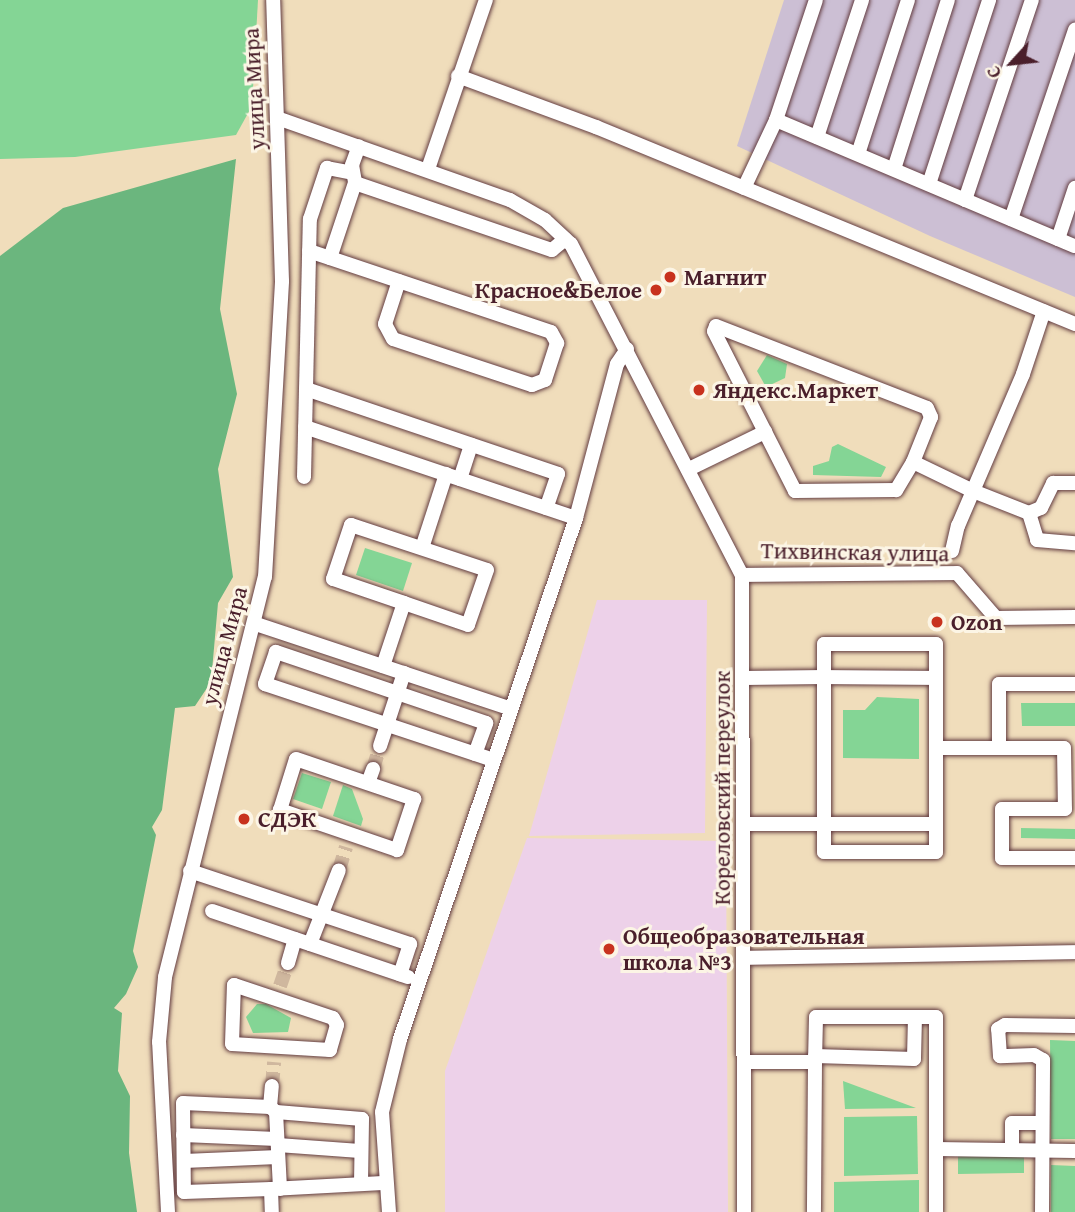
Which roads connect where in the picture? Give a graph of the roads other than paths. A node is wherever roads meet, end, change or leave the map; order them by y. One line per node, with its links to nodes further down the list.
1 (273, 0): 11 (street, улица Мира)
2 (486, 0): 10 (street)
3 (816, 0): 12 (street)
4 (862, 0): 13 (street)
5 (908, 0): 15 (street)
6 (948, 0): 17 (street)
7 (989, 0): 19 (street)
8 (1032, 0): 22 (street)
9 (1075, 30): 23 (street)
10 (458, 76): 16 (street); 20 (street)
11 (280, 119): 14 (street); 52 (street, улица Мира)
12 (776, 120): 13 (street); 20 (street)
13 (817, 137): 15 (street)
14 (359, 146): 16 (street); 18 (street)
15 (858, 154): 17 (street)
16 (428, 169): 24 (street)
17 (894, 169): 19 (street)
18 (354, 178): 24 (street); 27 (street); 28 (street)
19 (929, 184): 22 (street)
20 (744, 188): 30 (street)
21 (1075, 188): 25 (street)
22 (965, 200): 23 (street)
23 (1011, 219): 25 (street)
24 (565, 239): 32 (street)
25 (1058, 239): 26 (street)
26 (1075, 246)
27 (309, 251): 28 (street); 33 (street)
28 (330, 258): 29 (street)
29 (399, 281): 29 (street)
30 (1044, 311): 31 (street); 42 (street)
31 (1075, 324)
32 (627, 349): 38 (street); 45 (street)
33 (306, 389): 34 (street); 36 (street)
34 (305, 427): 39 (street); 40 (street)
35 (765, 432): 37 (street); 37 (street); 38 (street)
36 (471, 445): 40 (street); 43 (street)
37 (913, 462): 42 (street)
38 (689, 469): 49 (street)
39 (304, 477)
40 (453, 477): 43 (street); 47 (street)
41 (1075, 483): 44 (street)
42 (973, 491): 44 (street); 48 (street)
43 (546, 508): 45 (street)
44 (1029, 513): 46 (street)
45 (576, 518): 60 (street)
46 (1075, 543)
47 (422, 548): 50 (street); 50 (street)
48 (952, 551)
49 (742, 575): 51 (street, Тихвинская улица); 57 (street, Кореловский переулок)
50 (404, 603): 53 (street)
51 (1075, 617)
52 (256, 624): 53 (street); 75 (street, улица Мира)
53 (383, 666): 54 (street)
54 (404, 673): 59 (street); 60 (street)
55 (824, 677): 56 (street); 56 (street); 57 (street); 71 (street)
56 (936, 677): 63 (street)
57 (744, 678): 70 (street, Кореловский переулок)
58 (1075, 684): 64 (street)
59 (398, 693): 61 (street); 61 (street); 66 (street)
60 (511, 709): 67 (street)
61 (387, 725): 62 (street); 66 (street)
62 (380, 746)
63 (936, 748): 64 (street); 72 (street)
64 (999, 748): 65 (street)
65 (1070, 748): 73 (street)
66 (475, 754): 67 (street)
67 (493, 760): 84 (street)
68 (373, 769): 69 (street)
69 (368, 783): 69 (street)
70 (744, 824): 71 (street); 81 (street, Кореловский переулок)
71 (824, 824): 72 (street); 72 (street)
72 (936, 824)
73 (1075, 858)
74 (339, 870): 77 (street)
75 (190, 871): 77 (street); 93 (street, улица Мира)
76 (212, 911): 78 (street)
77 (320, 914): 79 (street); 83 (street)
78 (295, 939): 79 (street); 82 (street)
79 (310, 944): 83 (street)
80 (1075, 952): 81 (street)
81 (744, 958): 89 (street, Кореловский переулок)
82 (288, 963)
83 (400, 974): 84 (street)
84 (419, 981): 101 (street)
85 (915, 1017): 88 (street); 88 (street); 96 (street)
86 (1075, 1026): 92 (street)
87 (275, 1055): 87 (street)
88 (815, 1059): 89 (street); 108 (street)
89 (744, 1062): 107 (street, Кореловский переулок)
90 (272, 1086): 91 (street)
91 (273, 1109): 94 (street); 95 (street); 99 (street)
92 (1042, 1123): 97 (street); 98 (street)
93 (163, 1146): 95 (street); 104 (street, улица Мира)
94 (278, 1147): 95 (street); 95 (street); 99 (street); 103 (street)
95 (184, 1148): 103 (street)
96 (936, 1149): 97 (street); 109 (street)
97 (1012, 1150): 98 (street)
98 (1042, 1150): 100 (street); 110 (street)
99 (360, 1151): 102 (street)
100 (1075, 1151)
101 (383, 1183): 102 (street); 106 (street)
102 (361, 1184): 103 (street)
103 (275, 1189): 105 (street)
104 (168, 1212)
105 (272, 1212)
106 (388, 1212)
107 (744, 1212)
108 (814, 1212)
109 (936, 1212)
110 (1042, 1212)

